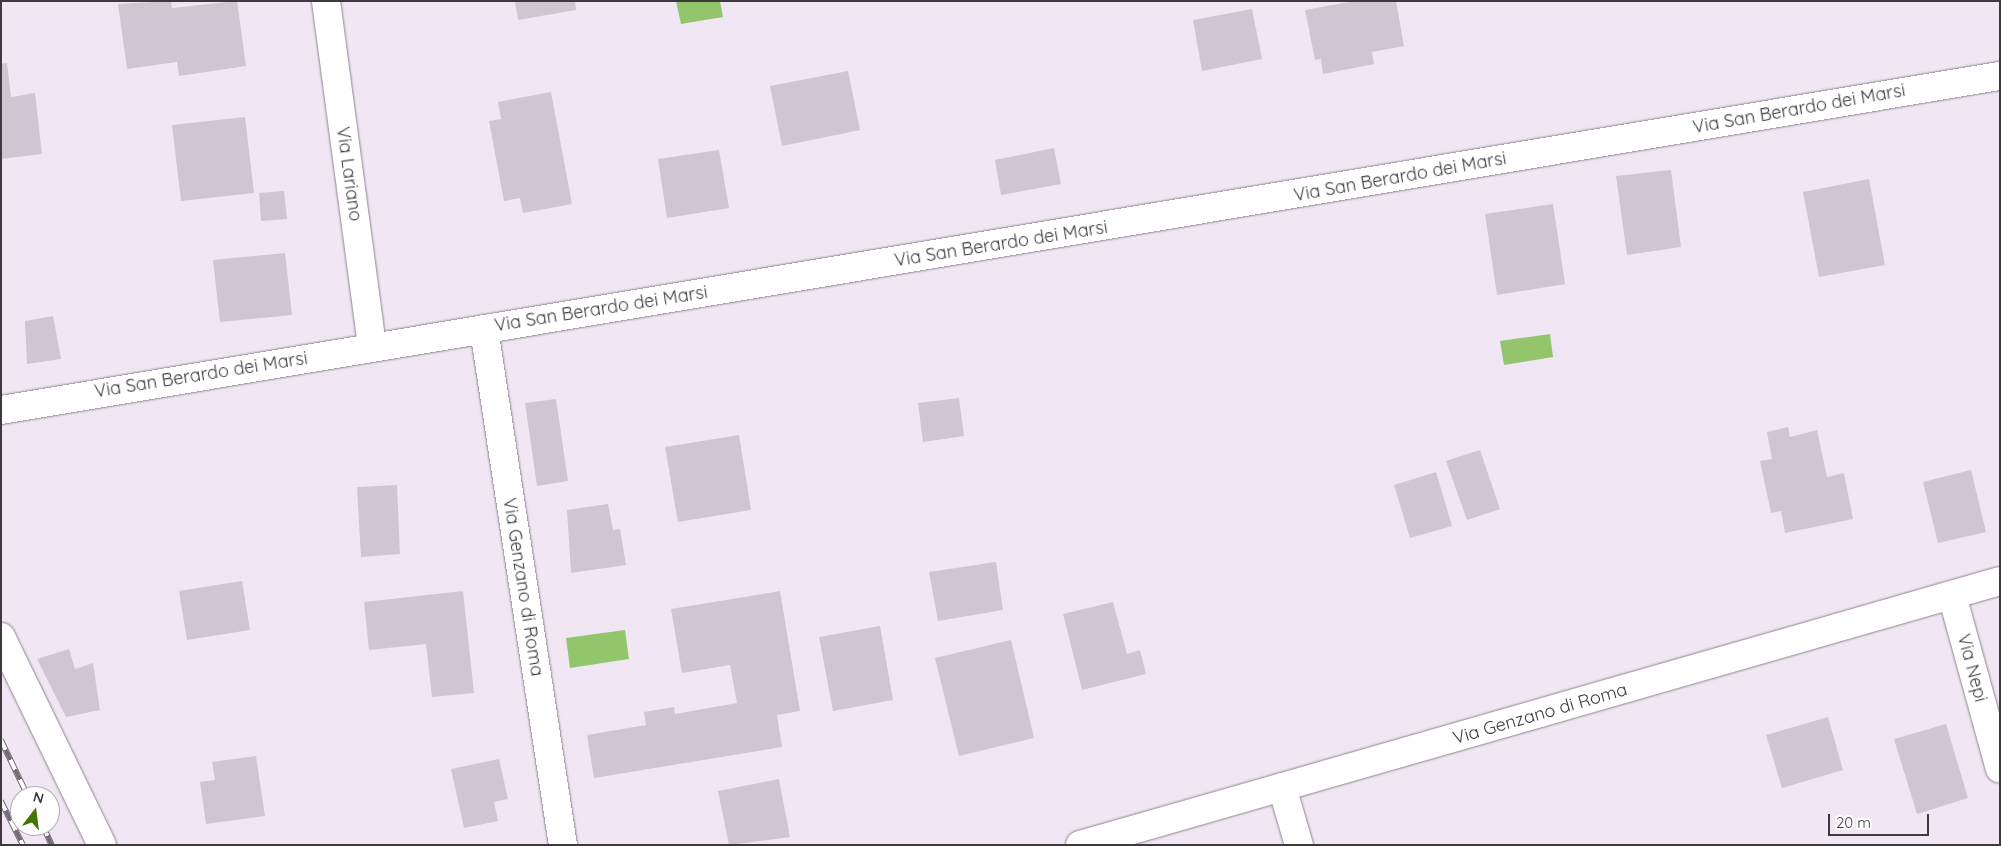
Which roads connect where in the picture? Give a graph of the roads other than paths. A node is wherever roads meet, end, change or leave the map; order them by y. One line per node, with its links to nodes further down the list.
1 (326, 1): 4 (street, Via Lariano)
2 (2000, 76): 3 (street, Via San Berardo dei Marsi)
3 (484, 329): 4 (street, Via San Berardo dei Marsi); 12 (street, Via Genzano di Roma)
4 (372, 347): 5 (street, Via San Berardo dei Marsi)
5 (1, 410)
6 (2000, 581): 7 (street, Via Genzano di Roma)
7 (1952, 595): 9 (street, Via Nepi); 10 (street, Via Genzano di Roma)
8 (1, 637): 11 (street)
9 (2000, 769)
10 (1282, 787): 13 (street, Via Genzano di Roma); 14 (street)
11 (102, 845)
12 (563, 845)
13 (1080, 845)
14 (1299, 845)

